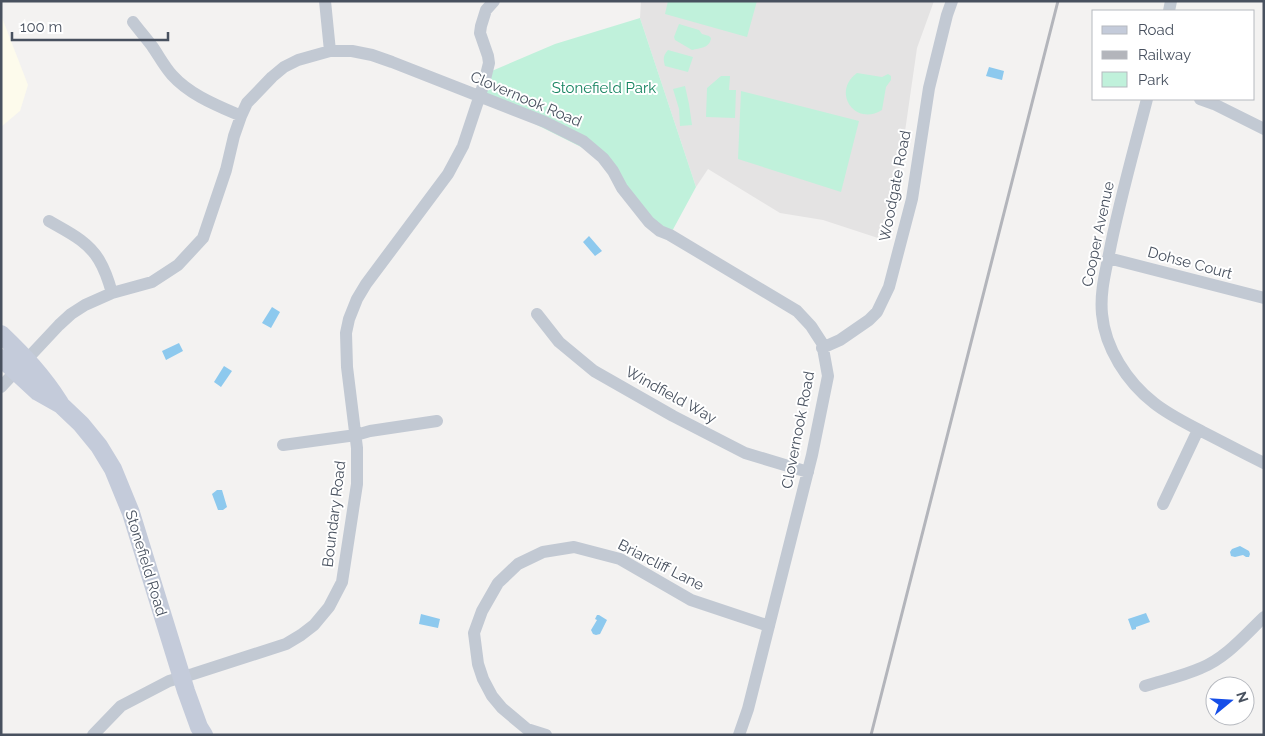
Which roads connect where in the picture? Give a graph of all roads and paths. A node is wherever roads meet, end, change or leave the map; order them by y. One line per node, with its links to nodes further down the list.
1 (325, 1): 5 (street)
2 (494, 1): 6 (street, Boundary Road)
3 (952, 1): 17 (street, Woodgate Road)
4 (133, 22): 9 (street)
5 (330, 51): 6 (street, Clovernook Road); 9 (street, Clovernook Road)
6 (479, 96): 17 (street, Clovernook Road); 23 (street, Boundary Road)
7 (1147, 100): 12 (street, Cooper Avenue)
8 (1203, 100): 10 (street)
9 (241, 116): 13 (street, Clovernook Road)
10 (1264, 129)
11 (49, 221): 13 (street)
12 (1108, 258): 14 (street, Dohse Court); 22 (street, Cooper Avenue)
13 (112, 293): 19 (street, Clovernook Road)
14 (1264, 298)
15 (537, 314): 26 (street, Windfield Way)
16 (1, 334): 19 (street, Stonefield Road)
17 (822, 348): 26 (street, Clovernook Road)
18 (1, 358): 19 (street, Stonefield Road)
19 (21, 365): 20 (street, Clovernook Road); 30 (street, Stonefield Road)
20 (1, 387)
21 (438, 421): 23 (street)
22 (1198, 430): 25 (street, Cooper Avenue); 27 (street)
23 (356, 435): 24 (street); 30 (street, Boundary Road)
24 (283, 445)
25 (1264, 463)
26 (808, 472): 29 (street, Clovernook Road)
27 (1163, 504)
28 (1264, 617): 31 (street)
29 (769, 626): 34 (street, Briarcliff Lane); 35 (street, Clovernook Road)
30 (181, 677): 32 (street, Boundary Road); 33 (street, Stonefield Road)
31 (1146, 686)
32 (93, 735)
33 (204, 735)
34 (546, 735)
35 (739, 735)

